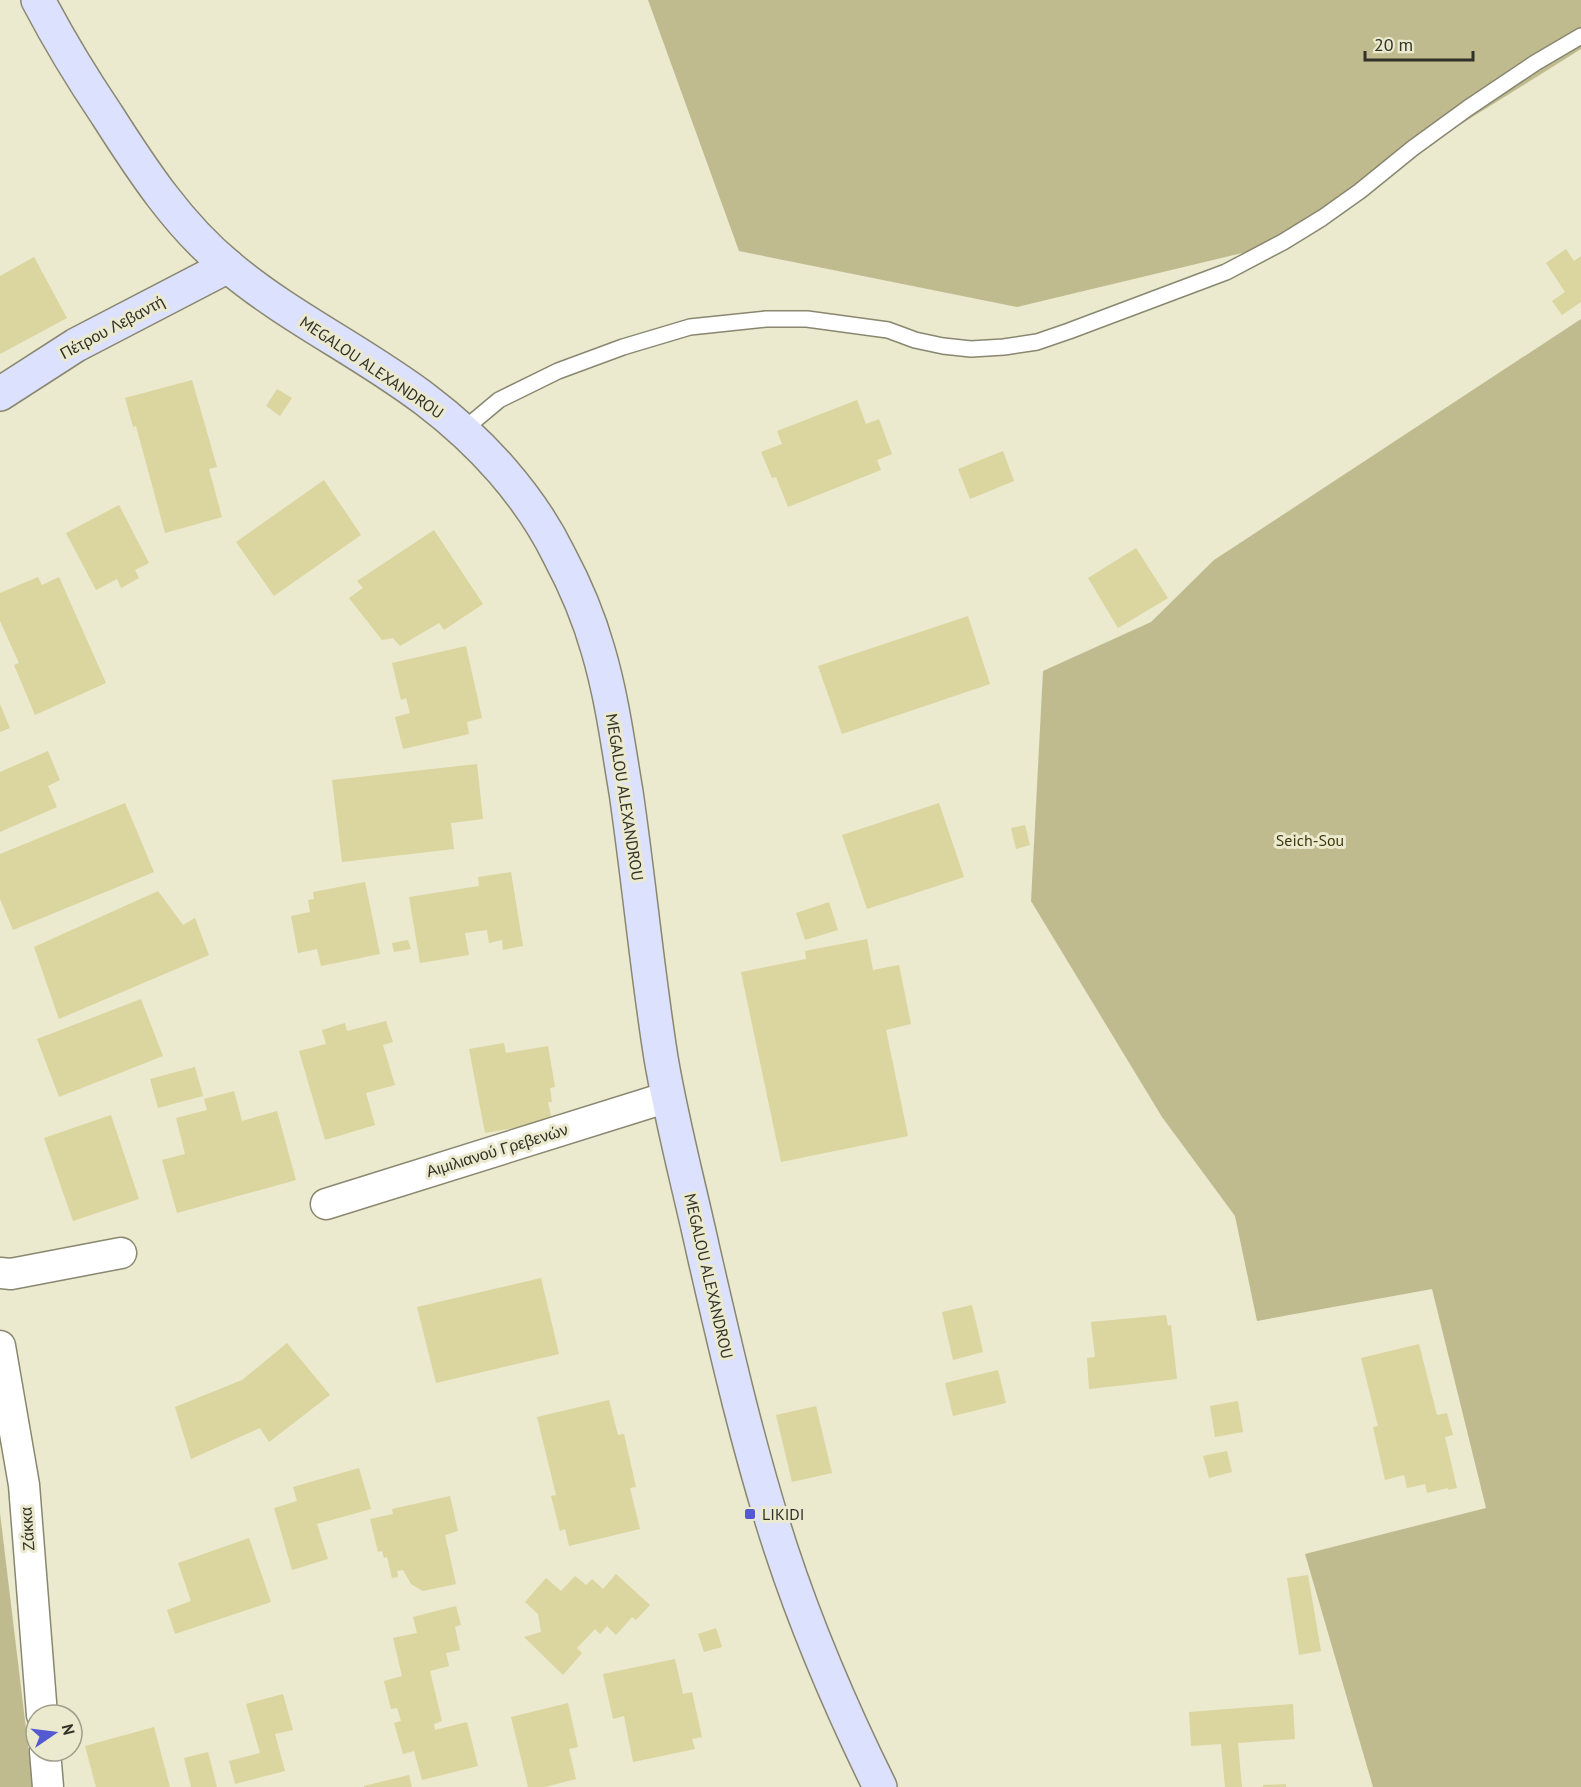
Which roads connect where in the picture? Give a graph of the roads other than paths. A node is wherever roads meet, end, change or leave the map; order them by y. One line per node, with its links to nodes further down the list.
1 (38, 0): 3 (main road, MEGALOU ALEXANDROU)
2 (1581, 36): 5 (lane)
3 (228, 266): 4 (main road, Πέτρου Λεβαντή); 5 (main road, MEGALOU ALEXANDROU)
4 (0, 394)
5 (462, 431): 6 (main road, MEGALOU ALEXANDROU)
6 (668, 1097): 7 (street, Αιμιλιανού Γρεβενών); 14 (main road, MEGALOU ALEXANDROU)
7 (326, 1204)
8 (121, 1253): 9 (street)
9 (0, 1274)
10 (0, 1346): 11 (street, Ζάκκα)
11 (41, 1703)
12 (46, 1763): 13 (street)
13 (48, 1787)
14 (880, 1787)

